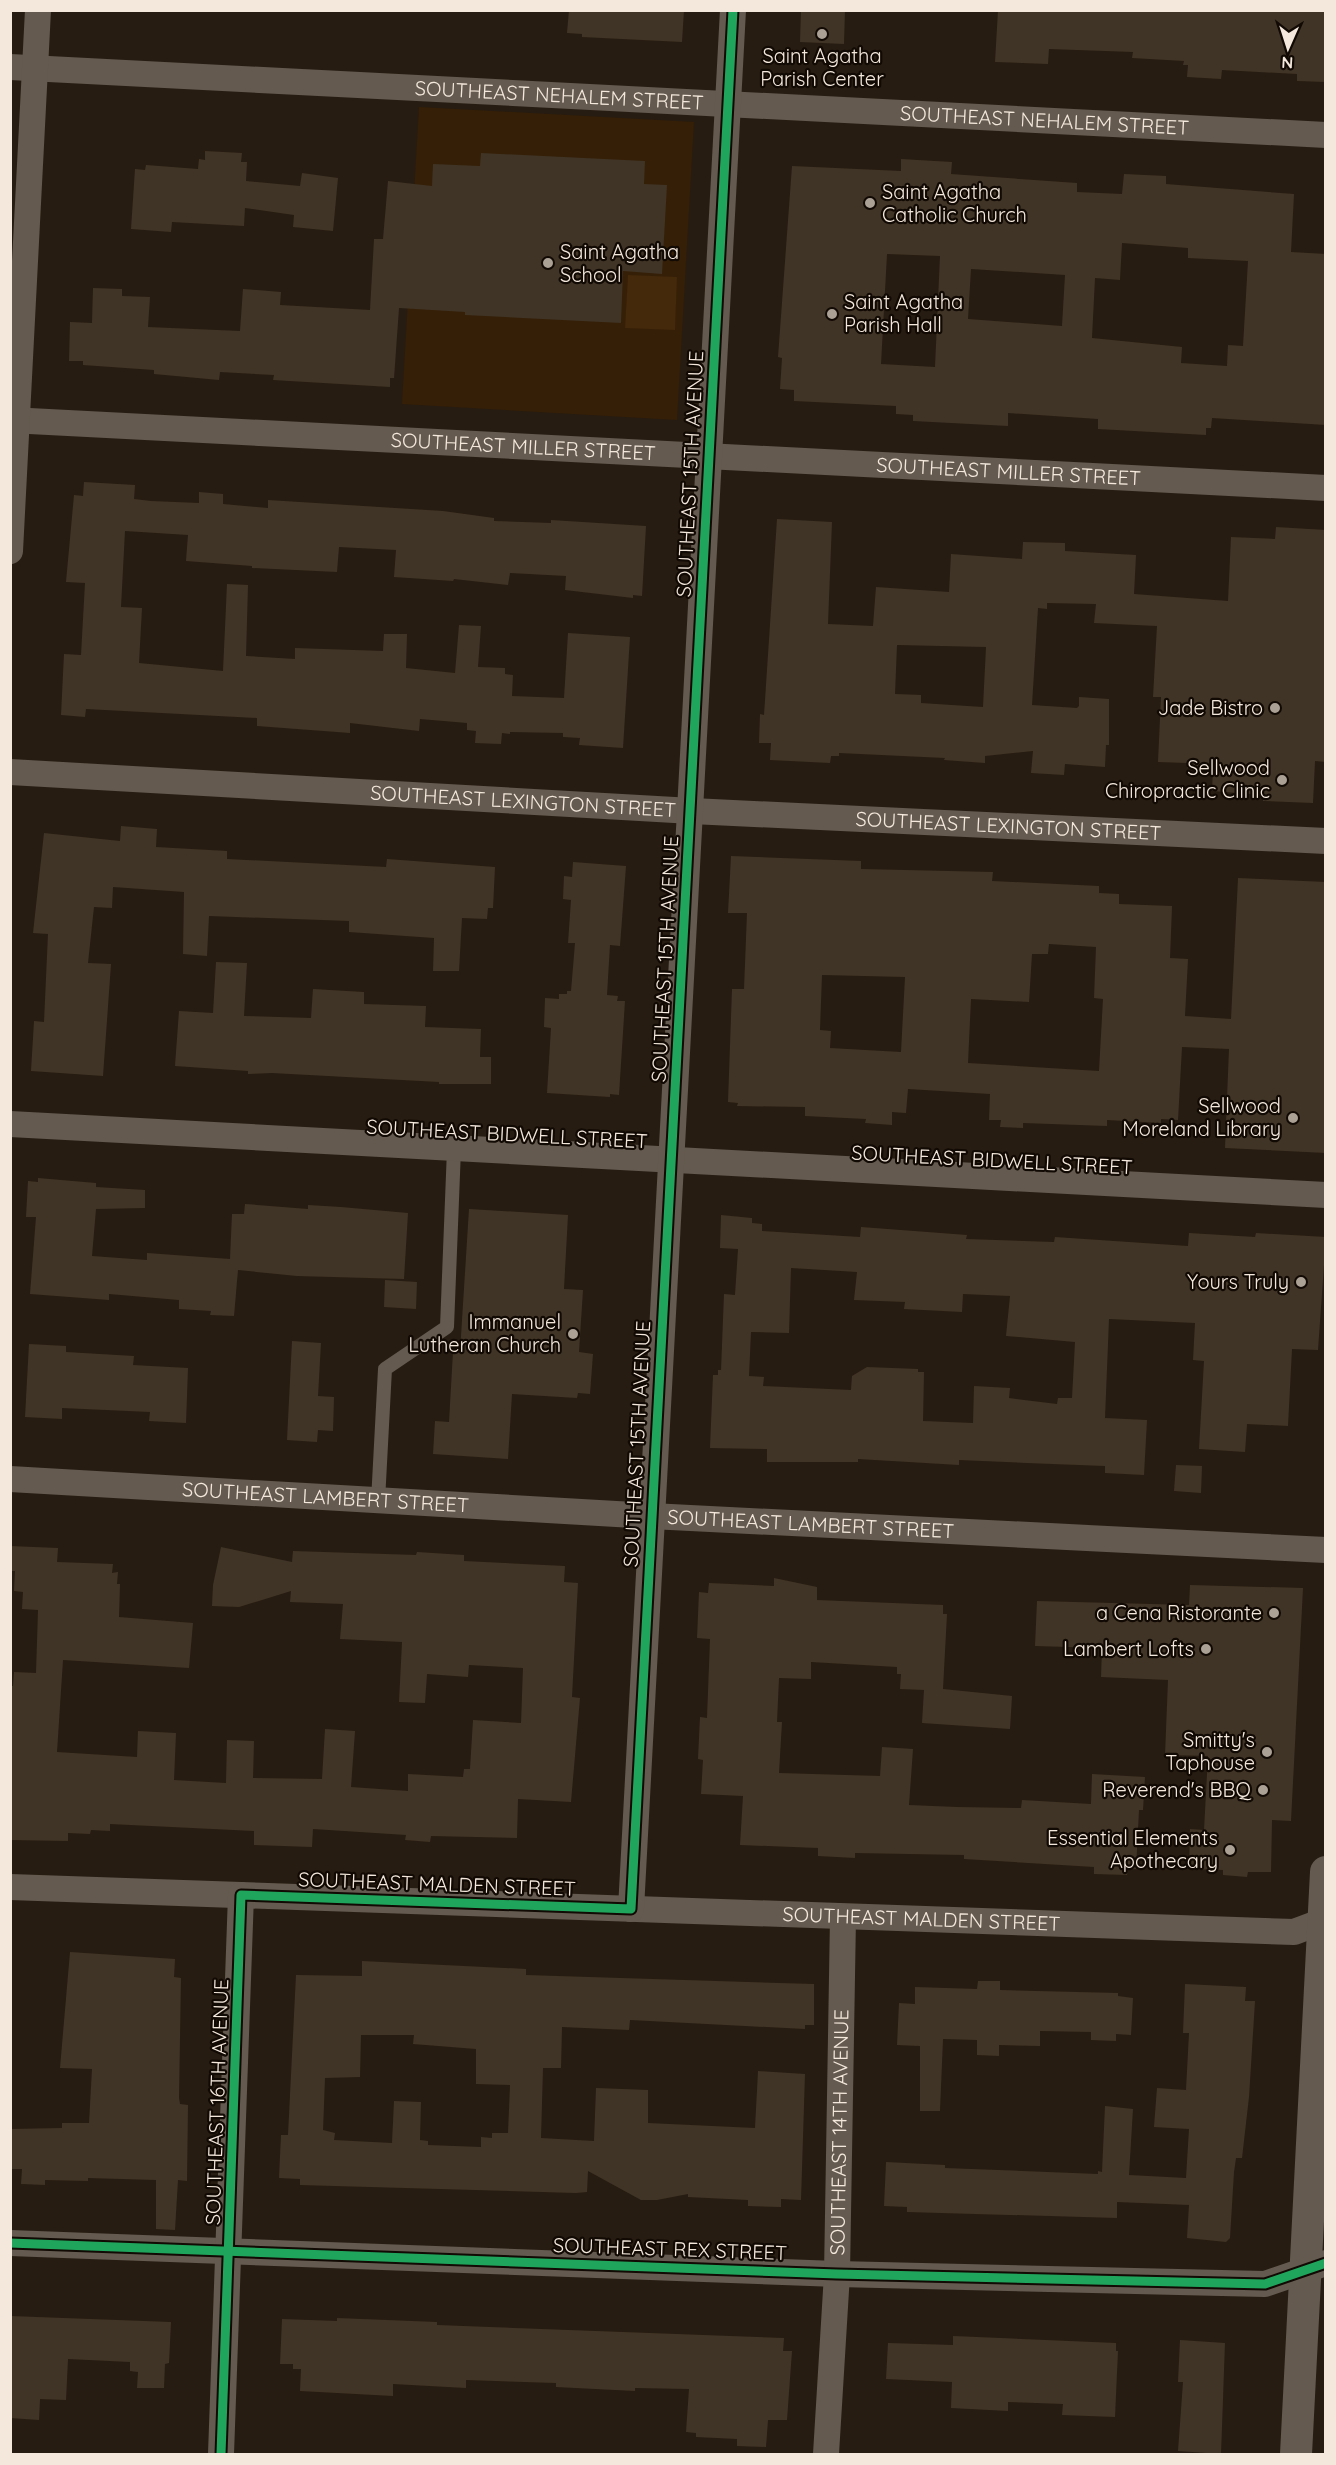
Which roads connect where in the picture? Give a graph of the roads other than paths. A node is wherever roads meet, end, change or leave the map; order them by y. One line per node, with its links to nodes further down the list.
1 (39, 10): 3 (street)
2 (733, 10): 4 (street, SOUTHEAST 15TH AVENUE)
3 (23, 68): 4 (street, SOUTHEAST NEHALEM STREET); 6 (street)
4 (729, 103): 5 (street, SOUTHEAST NEHALEM STREET); 7 (street, SOUTHEAST 15TH AVENUE)
5 (1326, 135)
6 (14, 420): 7 (street, SOUTHEAST MILLER STREET); 9 (street)
7 (709, 457): 8 (street, SOUTHEAST MILLER STREET); 11 (street, SOUTHEAST 15TH AVENUE)
8 (1326, 488)
9 (10, 551)
10 (10, 772): 11 (street, SOUTHEAST LEXINGTON STREET)
11 (692, 812): 12 (street, SOUTHEAST LEXINGTON STREET); 15 (street, SOUTHEAST 15TH AVENUE)
12 (1326, 841)
13 (10, 1124): 14 (street, SOUTHEAST BIDWELL STREET)
14 (454, 1149): 15 (street, SOUTHEAST BIDWELL STREET); 18 (lane)
15 (671, 1162): 16 (street, SOUTHEAST BIDWELL STREET); 19 (street, SOUTHEAST 15TH AVENUE)
16 (1326, 1196)
17 (10, 1479): 18 (street, SOUTHEAST LAMBERT STREET)
18 (378, 1501): 19 (street, SOUTHEAST LAMBERT STREET)
19 (651, 1516): 20 (street, SOUTHEAST LAMBERT STREET); 24 (street, SOUTHEAST 15TH AVENUE)
20 (1326, 1550)
21 (1326, 1872): 26 (street)
22 (10, 1887): 23 (street, SOUTHEAST MALDEN STREET)
23 (242, 1895): 24 (street, SOUTHEAST MALDEN STREET); 28 (street, SOUTHEAST 16TH AVENUE)
24 (631, 1909): 25 (street, SOUTHEAST MALDEN STREET)
25 (843, 1917): 26 (street, SOUTHEAST MALDEN STREET); 30 (street, SOUTHEAST 14TH AVENUE)
26 (1324, 1921): 29 (street)
27 (10, 2243): 28 (street, SOUTHEAST REX STREET)
28 (230, 2250): 30 (street, SOUTHEAST REX STREET); 31 (street, SOUTHEAST 16TH AVENUE)
29 (1316, 2266): 30 (street, SOUTHEAST REX STREET); 33 (street)
30 (837, 2274): 32 (street, SOUTHEAST 14TH AVENUE)
31 (221, 2454)
32 (826, 2454)
33 (1296, 2454)

